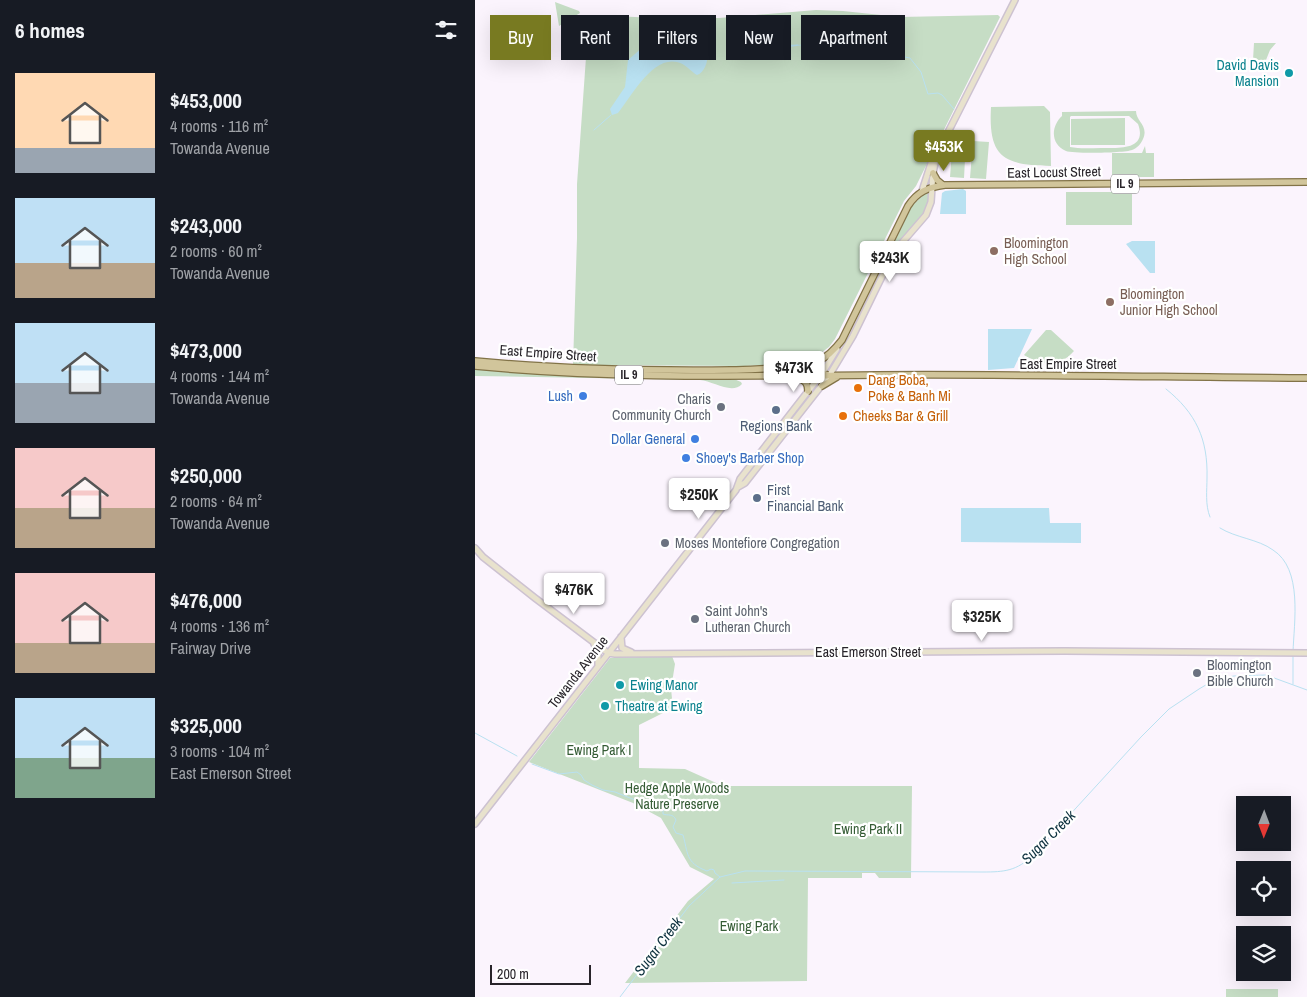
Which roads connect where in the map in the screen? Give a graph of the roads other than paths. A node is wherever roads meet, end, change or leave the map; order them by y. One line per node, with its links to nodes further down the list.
1 (1015, 0): 2 (main road, Towanda Avenue)
2 (937, 154): 3 (main road, Towanda Avenue); 7 (main road, Towanda Avenue)
3 (933, 173): 5 (main road); 6 (main road, Towanda Avenue)
4 (1307, 182): 5 (main road, East Locust Street / IL 9)
5 (943, 185): 6 (main road, East Locust Street / IL 9)
6 (932, 187): 7 (main road, East Locust Street / IL 9); 9 (main road, Towanda Avenue)
7 (922, 191): 8 (main road, Towanda Avenue / IL 9)
8 (866, 291): 9 (main road); 10 (main road, Towanda Avenue / IL 9)
9 (874, 295): 17 (main road, Towanda Avenue)
10 (842, 340): 13 (main road, IL 9); 14 (main road, Towanda Avenue)
11 (475, 360): 13 (main road, East Empire Street / IL 9)
12 (475, 366): 16 (main road, East Empire Street / IL 9)
13 (786, 368): 14 (main road, East Empire Street / IL 9)
14 (821, 374): 16 (main road, East Empire Street / IL 9); 17 (main road, East Empire Street / IL 9); 20 (main road, Towanda Avenue)
15 (841, 375): 17 (main road, East Empire Street); 18 (main road, East Empire Street); 19 (main road)
16 (796, 376): 20 (main road)
17 (829, 376): 19 (main road, Towanda Avenue)
18 (1307, 378)
19 (822, 386): 21 (main road, Towanda Avenue)
20 (808, 391): 21 (main road, Towanda Avenue)
21 (738, 487): 23 (main road, Towanda Avenue)
22 (475, 548): 24 (main road)
23 (621, 637): 26 (main road, Towanda Avenue); 27 (main road)
24 (593, 642): 26 (main road); 28 (main road)
25 (1307, 652): 27 (main road, East Emerson Street)
26 (609, 653): 27 (main road, East Emerson Street); 28 (main road, Towanda Avenue)
27 (637, 654)
28 (598, 665): 29 (main road, Towanda Avenue)
29 (475, 824)

